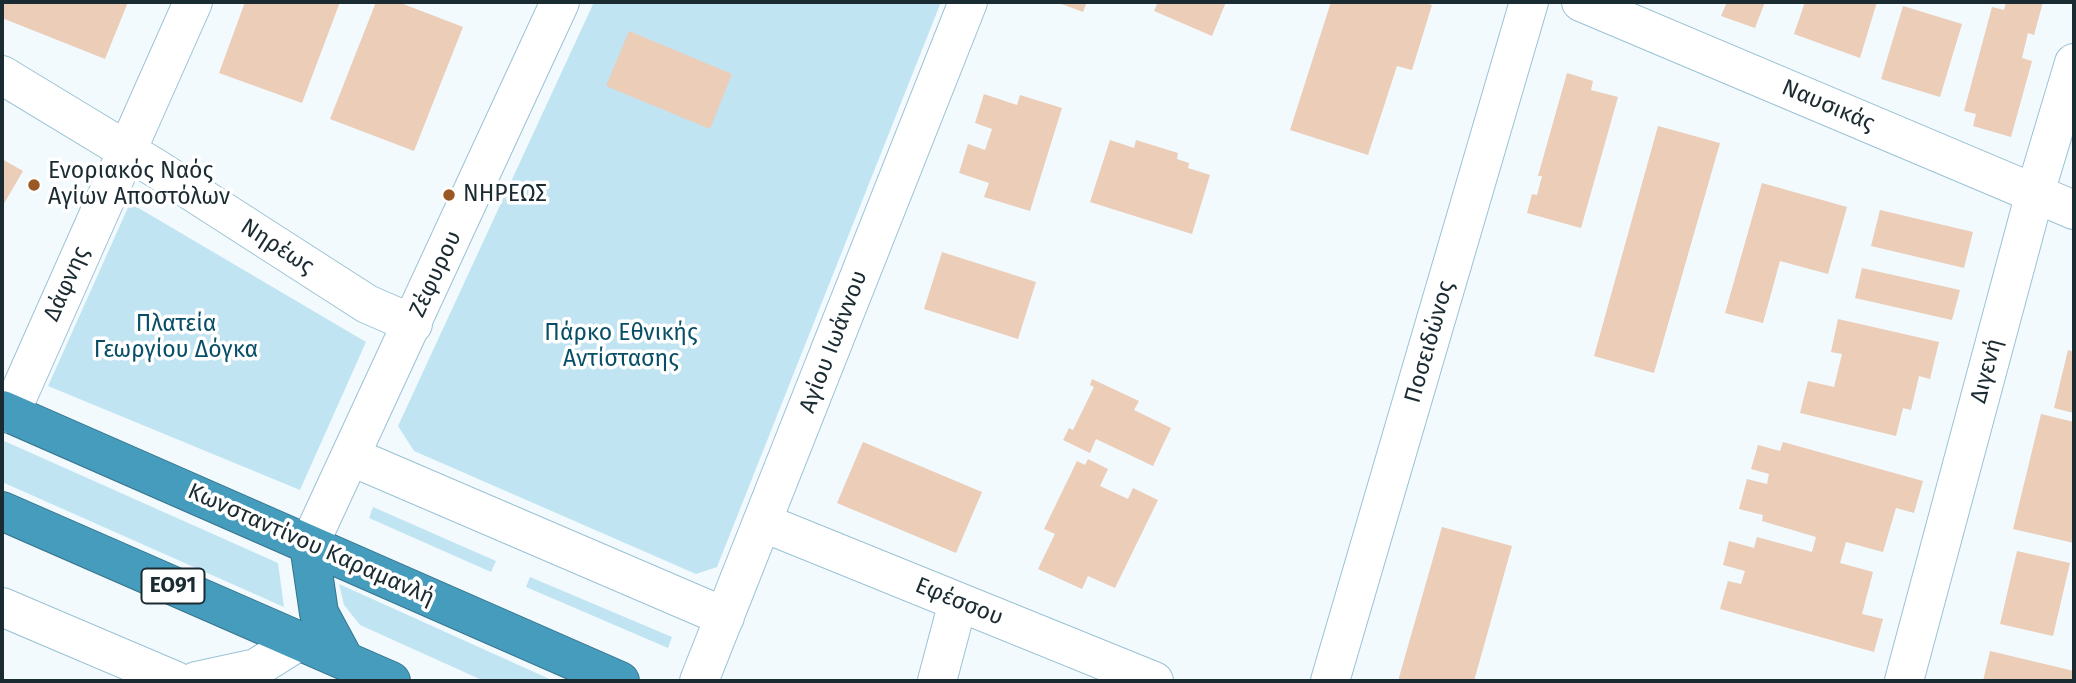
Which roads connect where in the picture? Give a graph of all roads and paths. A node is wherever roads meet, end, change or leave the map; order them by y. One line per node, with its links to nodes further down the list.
1 (193, 2): 8 (street, Δάφνης)
2 (560, 2): 11 (street, Ζέφυρου)
3 (968, 2): 15 (street, Αγίου Ιωάννου)
4 (1529, 2): 29 (street, Ποσειδώνος)
5 (1581, 2): 9 (street, Ναυσικάς)
6 (2074, 63): 9 (street, Διγενή)
7 (2, 75): 8 (street, Νηρέως)
8 (126, 149): 11 (street, Νηρέως); 12 (street, Δάφνης)
9 (2035, 193): 10 (street, Ναυσικάς); 30 (street, Διγενή)
10 (2074, 210)
11 (412, 324): 13 (street, Ζέφυρου)
12 (6, 412): 16 (highway, Κωνσταντίνου Καραμανλή)
13 (350, 456): 16 (street, Ζέφυρου); 19 (street)
14 (2, 511): 20 (highway, ΕΟ91)
15 (764, 523): 17 (street, Εφέσσου); 19 (street, Αγίου Ιωάννου)
16 (309, 545): 21 (highway); 25 (highway, Κωνσταντίνου Καραμανλή)
17 (958, 602): 27 (street); 28 (street, Εφέσσου)
18 (2, 607): 22 (street)
19 (725, 617): 26 (street, Αγίου Ιωάννου)
20 (299, 641): 21 (highway, ΕΟ91); 23 (street)
21 (345, 661): 24 (highway, ΕΟ91)
22 (176, 681)
23 (196, 681)
24 (391, 681)
25 (620, 681)
26 (699, 681)
27 (937, 681)
28 (1154, 681)
29 (1330, 681)
30 (1904, 681)

